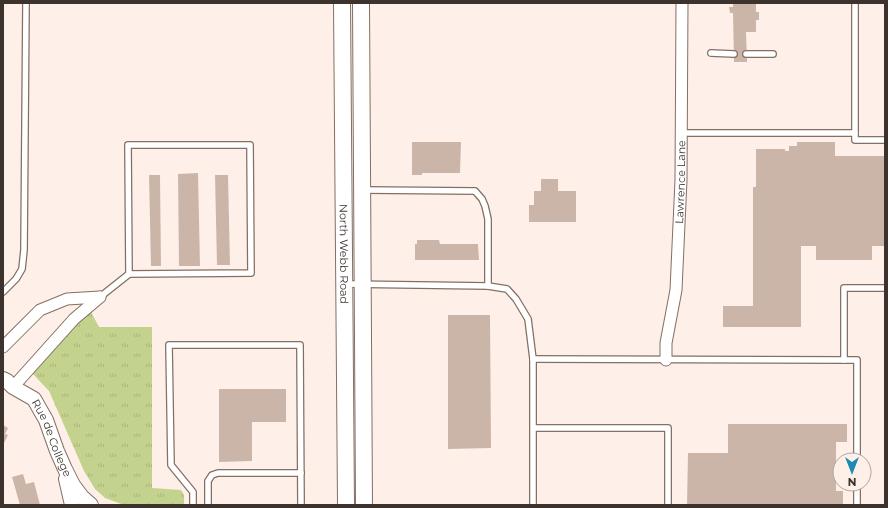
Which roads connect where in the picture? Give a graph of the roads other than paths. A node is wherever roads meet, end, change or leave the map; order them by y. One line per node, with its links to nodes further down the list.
1 (26, 3): 19 (lane)
2 (342, 3): 15 (main road, North Webb Road)
3 (361, 3): 13 (main road, North Webb Road)
4 (682, 3): 10 (street, Lawrence Lane)
5 (855, 3): 11 (lane)
6 (711, 53): 7 (lane)
7 (734, 54)
8 (746, 54): 9 (lane)
9 (773, 54)
10 (681, 133): 11 (lane); 23 (street, Lawrence Lane)
11 (855, 133): 12 (lane)
12 (885, 140)
13 (362, 190): 16 (main road, North Webb Road); 17 (lane)
14 (129, 274): 14 (lane); 20 (lane)
15 (344, 284): 16 (lane); 36 (main road, North Webb Road)
16 (362, 284): 17 (lane); 37 (main road, North Webb Road)
17 (488, 286): 22 (lane)
18 (885, 288): 24 (lane)
19 (3, 292)
20 (100, 297): 21 (street); 25 (street)
21 (3, 347)
22 (533, 359): 23 (lane); 26 (lane)
23 (666, 360): 24 (lane)
24 (844, 360): 27 (lane)
25 (8, 383): 28 (street, Rue de College)
26 (534, 428): 38 (lane); 39 (lane)
27 (857, 452)
28 (64, 469): 31 (street); 32 (street, Rue de College)
29 (301, 473): 33 (lane); 34 (lane); 35 (lane)
30 (857, 492): 40 (lane)
31 (72, 505)
32 (91, 505)
33 (193, 505)
34 (208, 505)
35 (301, 505)
36 (346, 505)
37 (364, 505)
38 (533, 505)
39 (668, 505)
40 (857, 505)

